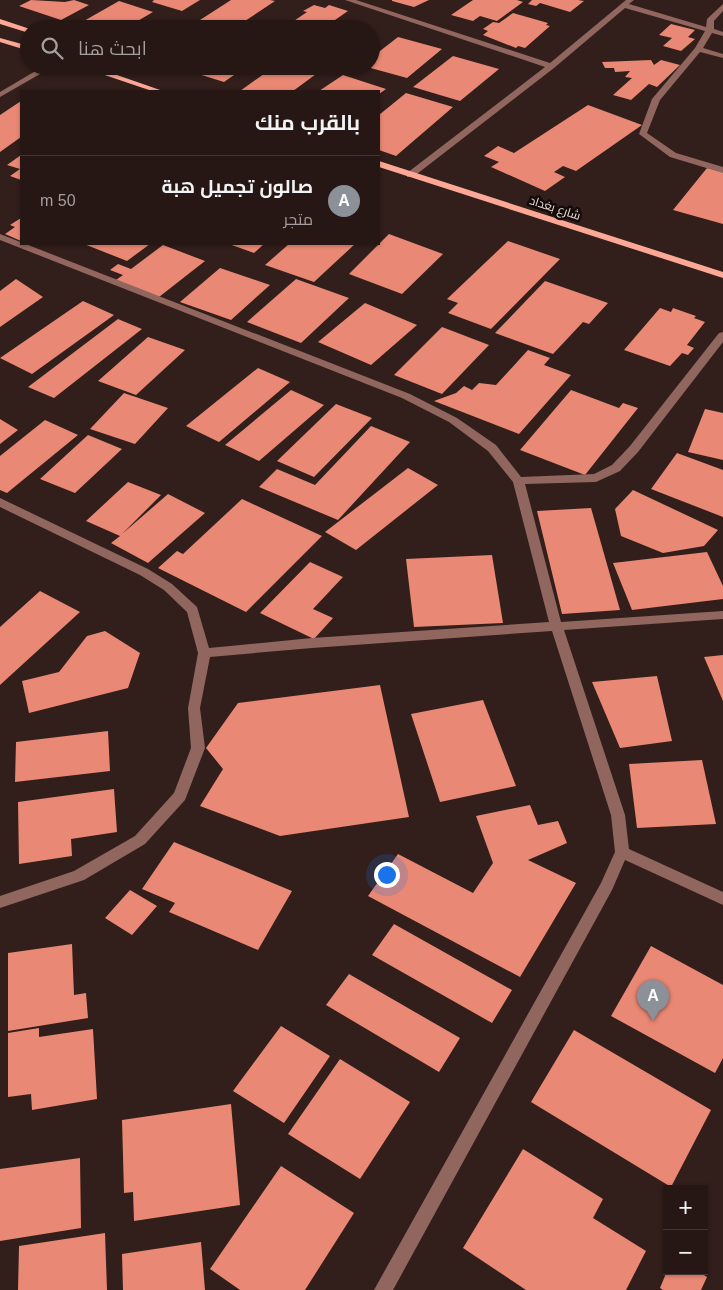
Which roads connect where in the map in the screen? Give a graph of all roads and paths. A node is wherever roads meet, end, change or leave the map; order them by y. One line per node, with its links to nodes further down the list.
1 (355, 1): 12 (street)
2 (627, 2): 6 (street); 12 (street)
3 (723, 6): 6 (street)
4 (0, 21): 5 (main road)
5 (20, 28)
6 (710, 30): 7 (street); 10 (street)
7 (723, 34)
8 (0, 40): 9 (main road)
9 (20, 46)
10 (698, 49): 11 (street); 18 (street)
11 (723, 56)
12 (551, 66): 19 (street)
13 (34, 75): 16 (street)
14 (110, 75): 15 (main road)
15 (156, 90)
16 (0, 95)
17 (380, 164): 19 (main road, شارع بغداد)
18 (723, 170)
19 (410, 175): 21 (main road, شارع بغداد)
20 (0, 238): 23 (street)
21 (723, 275)
22 (723, 335): 23 (street)
23 (518, 481): 26 (street)
24 (0, 502): 27 (street)
25 (723, 615): 26 (street)
26 (556, 626): 27 (street); 28 (street)
27 (204, 653): 30 (street)
28 (622, 852): 29 (street); 31 (street)
29 (723, 899)
30 (0, 902)
31 (383, 1290)

